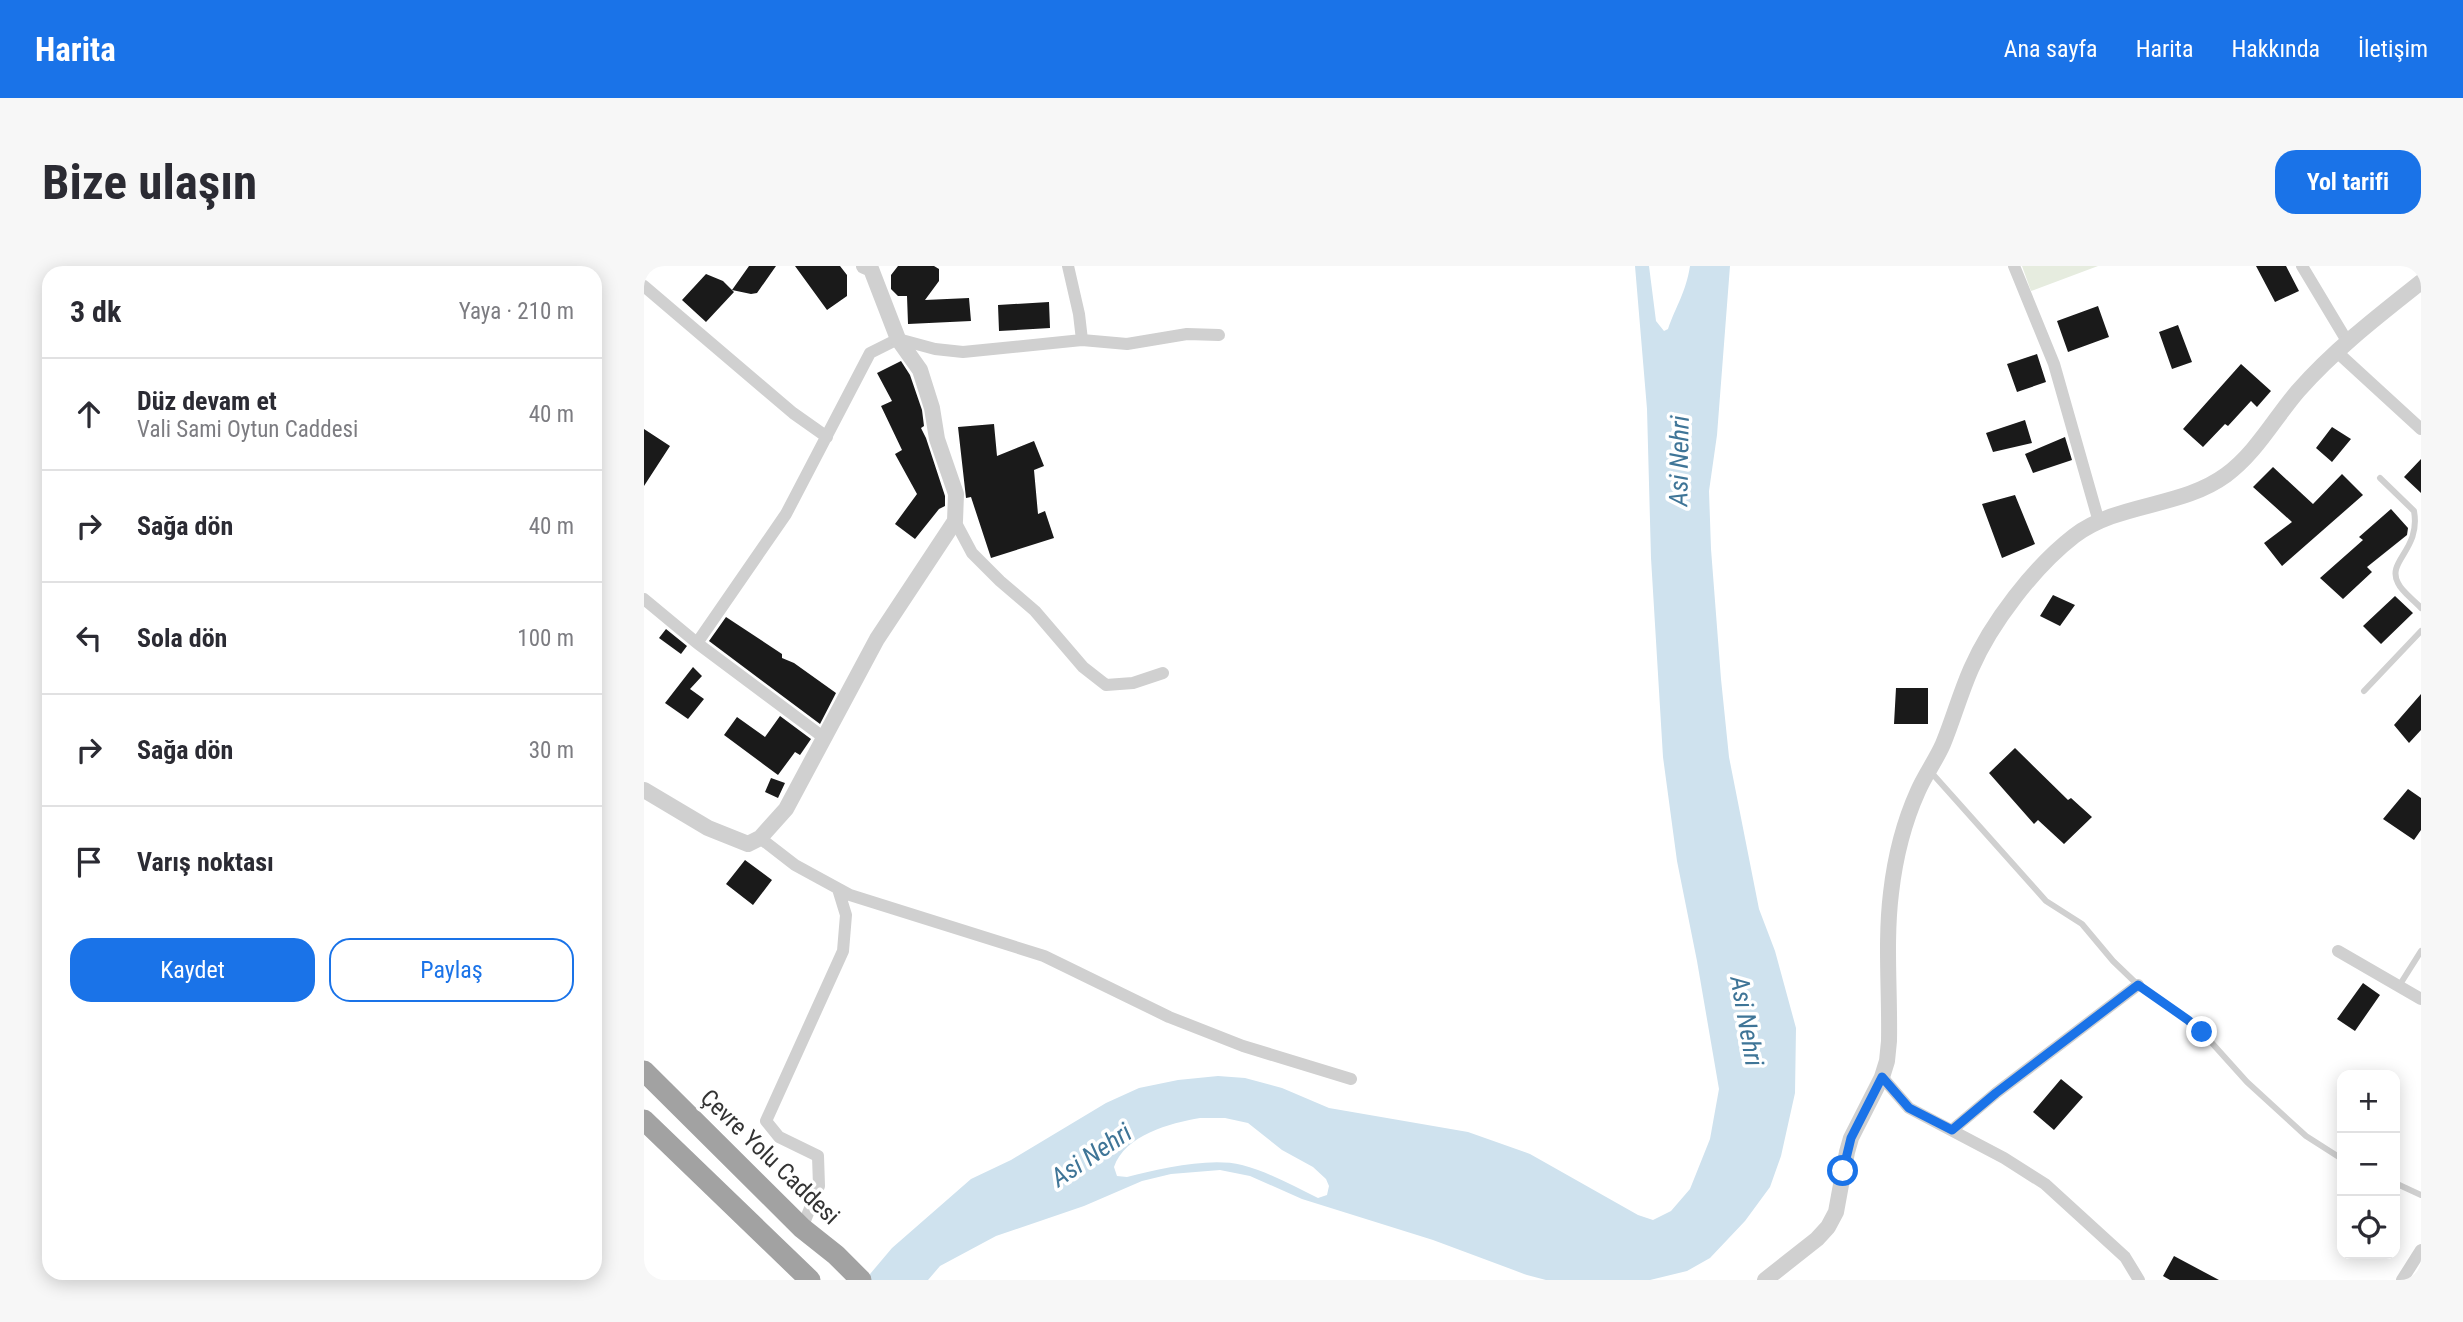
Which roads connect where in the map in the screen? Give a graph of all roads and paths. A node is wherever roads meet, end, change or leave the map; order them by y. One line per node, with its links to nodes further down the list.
1 (1068, 266): 9 (street)
2 (2014, 266): 15 (street)
3 (2302, 266): 10 (street)
4 (869, 267): 8 (street)
5 (2421, 282): 10 (street)
6 (644, 286): 12 (street)
7 (1219, 335): 9 (street)
8 (898, 339): 9 (street); 12 (street); 14 (street)
9 (1082, 340)
10 (2342, 347): 11 (street); 15 (street)
11 (2421, 429)
12 (827, 437): 19 (street)
13 (2380, 478): 17 (lane)
14 (955, 521): 20 (street); 22 (street)
15 (2099, 522): 23 (street)
16 (644, 599): 19 (street)
17 (2421, 608)
18 (2421, 631): 21 (lane)
19 (697, 643): 22 (street)
20 (1163, 673)
21 (2364, 691)
22 (823, 737): 25 (street)
23 (1928, 770): 29 (lane); 33 (street)
24 (644, 790): 25 (street)
25 (760, 838): 26 (street)
26 (838, 889): 34 (street); 40 (street)
27 (2338, 951): 30 (street)
28 (2421, 951): 30 (lane)
29 (2138, 985): 36 (street); 37 (lane)
30 (2399, 986): 31 (street)
31 (2421, 999)
32 (644, 1071): 40 (highway, Çevre Yolu Caddesi)
33 (1882, 1077): 36 (street); 44 (street)
34 (1351, 1079)
35 (644, 1120): 42 (highway)
36 (1952, 1130): 45 (street)
37 (2337, 1156)
38 (2400, 1185): 39 (lane)
39 (2421, 1195)
40 (802, 1228): 43 (highway, Çevre Yolu Caddesi)
41 (2421, 1250): 46 (street)
42 (810, 1280)
43 (861, 1280)
44 (1765, 1280)
45 (2139, 1280)
46 (2402, 1280)

